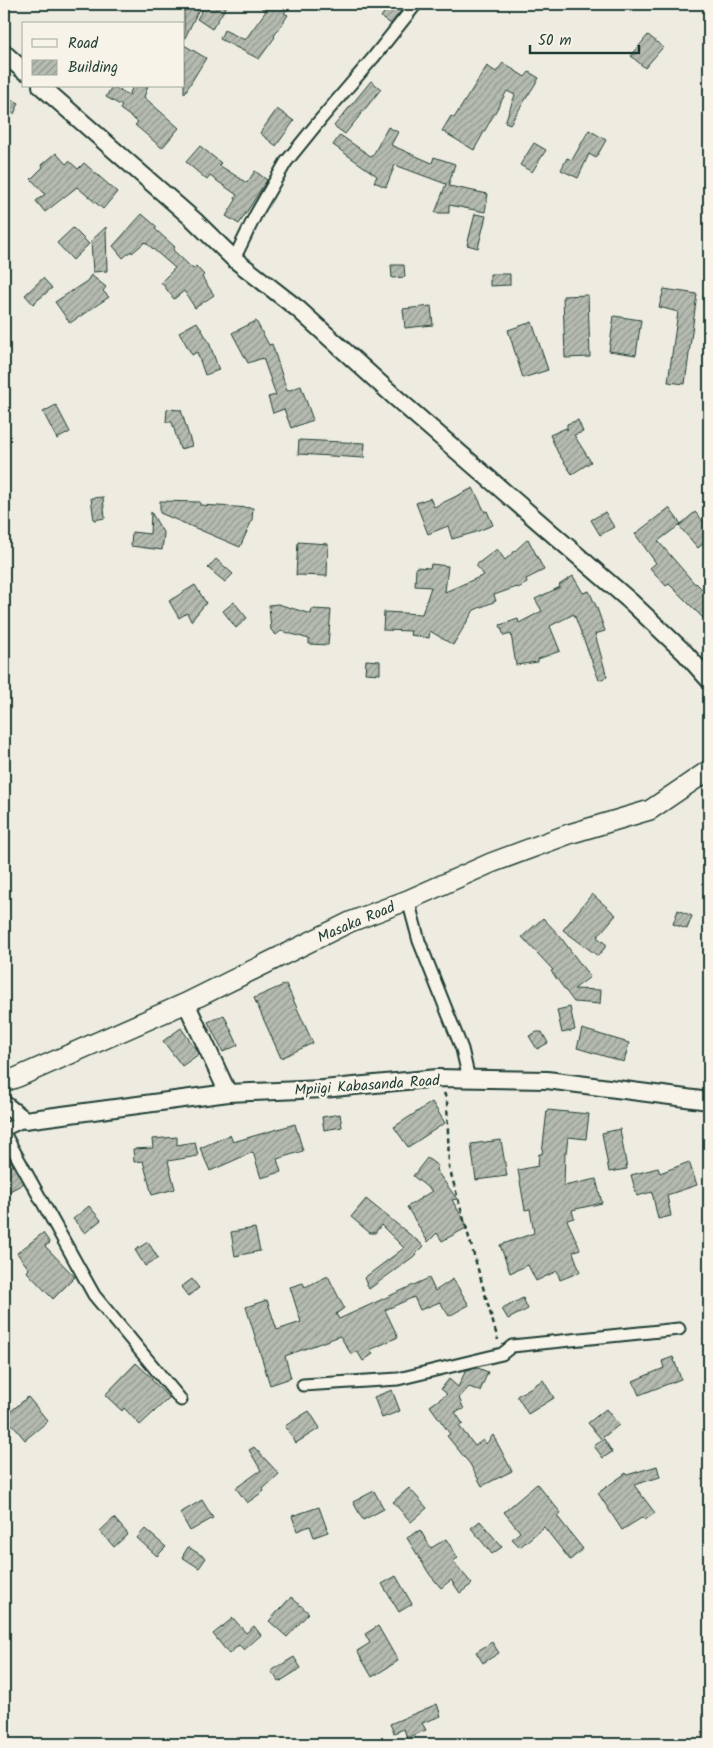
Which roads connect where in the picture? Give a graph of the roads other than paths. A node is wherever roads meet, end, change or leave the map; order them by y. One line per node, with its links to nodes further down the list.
1 (416, 4): 5 (street)
2 (4, 53): 3 (main road)
3 (22, 69)
4 (43, 88): 5 (main road)
5 (234, 259): 6 (main road)
6 (709, 680)
7 (709, 770): 8 (main road, Masaka Road)
8 (408, 900): 9 (main road, Masaka Road); 10 (street)
9 (186, 1003): 11 (main road, Masaka Road); 12 (main road)
10 (468, 1079): 12 (main road, Mpiigi Kabasanda Road); 13 (main road, Mpiigi Kabasanda Road)
11 (4, 1082)
12 (228, 1093): 15 (main road, Mpiigi Kabasanda Road)
13 (709, 1101)
14 (4, 1104): 15 (main road)
15 (25, 1120): 16 (street)
16 (4, 1132): 19 (street)
17 (679, 1329): 18 (street)
18 (303, 1385)
19 (181, 1400)

